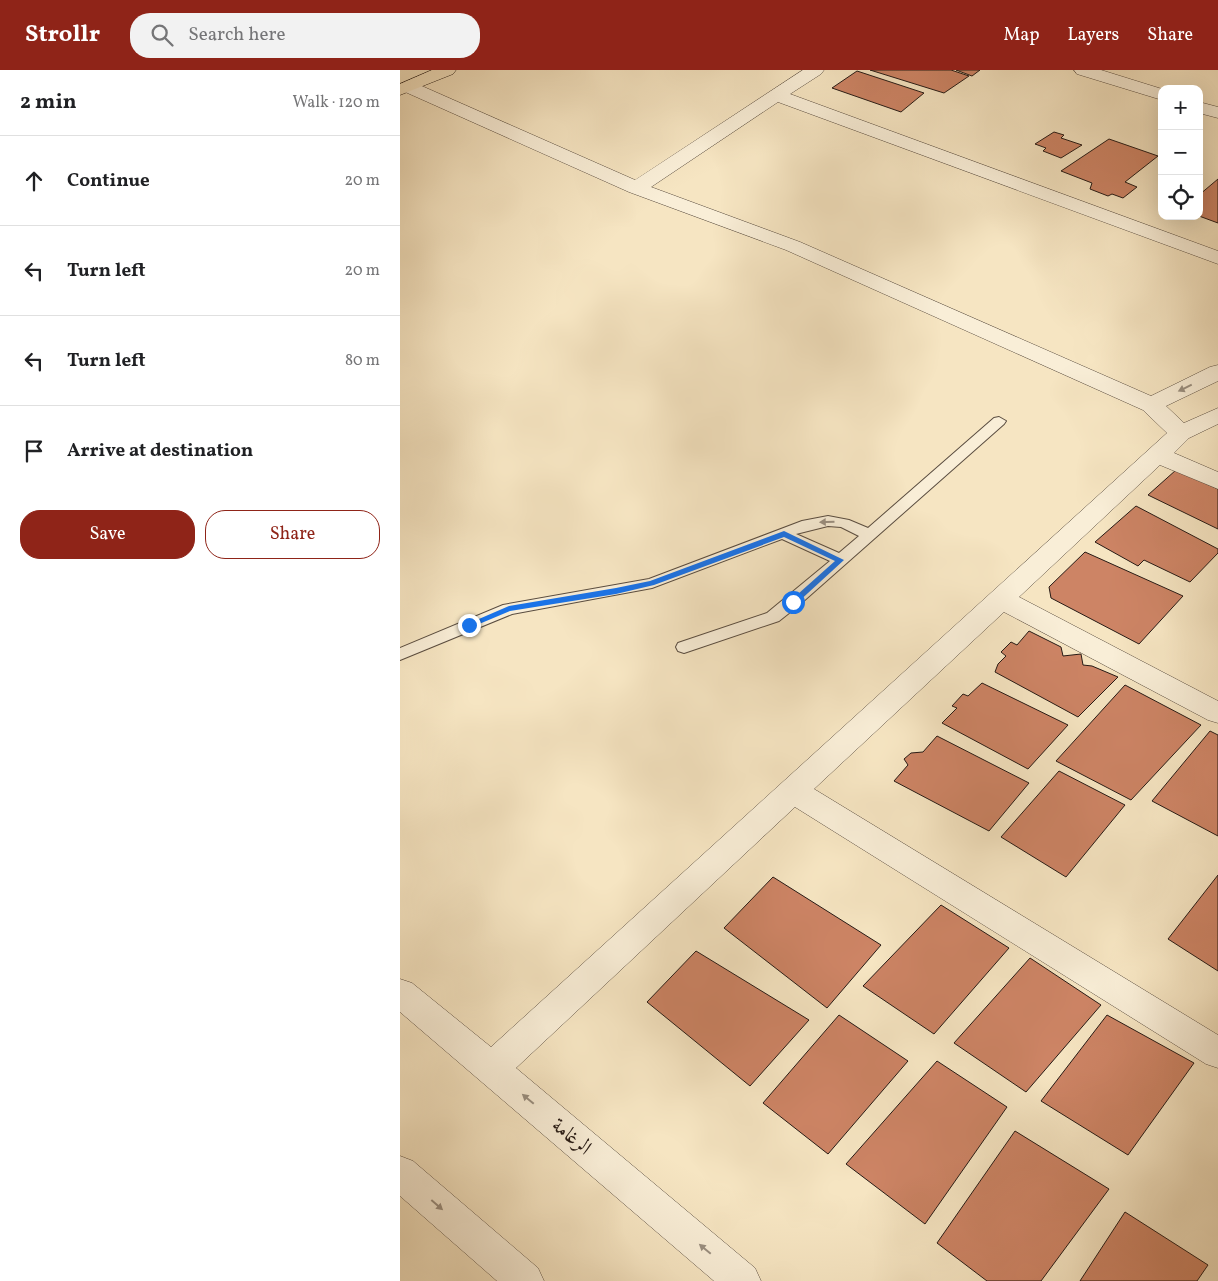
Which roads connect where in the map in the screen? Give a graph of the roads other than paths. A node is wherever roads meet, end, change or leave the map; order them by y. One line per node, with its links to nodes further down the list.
1 (447, 70): 4 (highway)
2 (815, 70): 6 (street)
3 (1083, 70): 5 (street)
4 (404, 88): 9 (street)
5 (1158, 94)
6 (776, 95): 9 (street); 10 (street)
7 (1203, 108): 8 (street)
8 (1218, 113)
9 (636, 188): 12 (street)
10 (1218, 258)
11 (1218, 372): 12 (street, one-way to 12)
12 (1151, 405): 15 (street)
13 (1218, 415): 15 (street)
14 (999, 422): 19 (lane)
15 (1181, 433): 16 (street)
16 (1158, 455): 17 (street); 21 (street)
17 (1218, 482)
18 (784, 534): 19 (lane, one-way to 18); 20 (lane); 23 (lane)
19 (870, 535): 20 (lane)
20 (841, 560): 22 (lane)
21 (1001, 599): 24 (street); 25 (street)
22 (684, 647)
23 (400, 654)
24 (1218, 713)
25 (793, 791): 27 (street); 28 (street)
26 (400, 993): 28 (street, الرغامة)
27 (1218, 1053)
28 (492, 1068): 31 (street, الرغامة, one-way to 28)
29 (400, 1173): 30 (street, one-way to 30)
30 (526, 1281)
31 (742, 1281)

